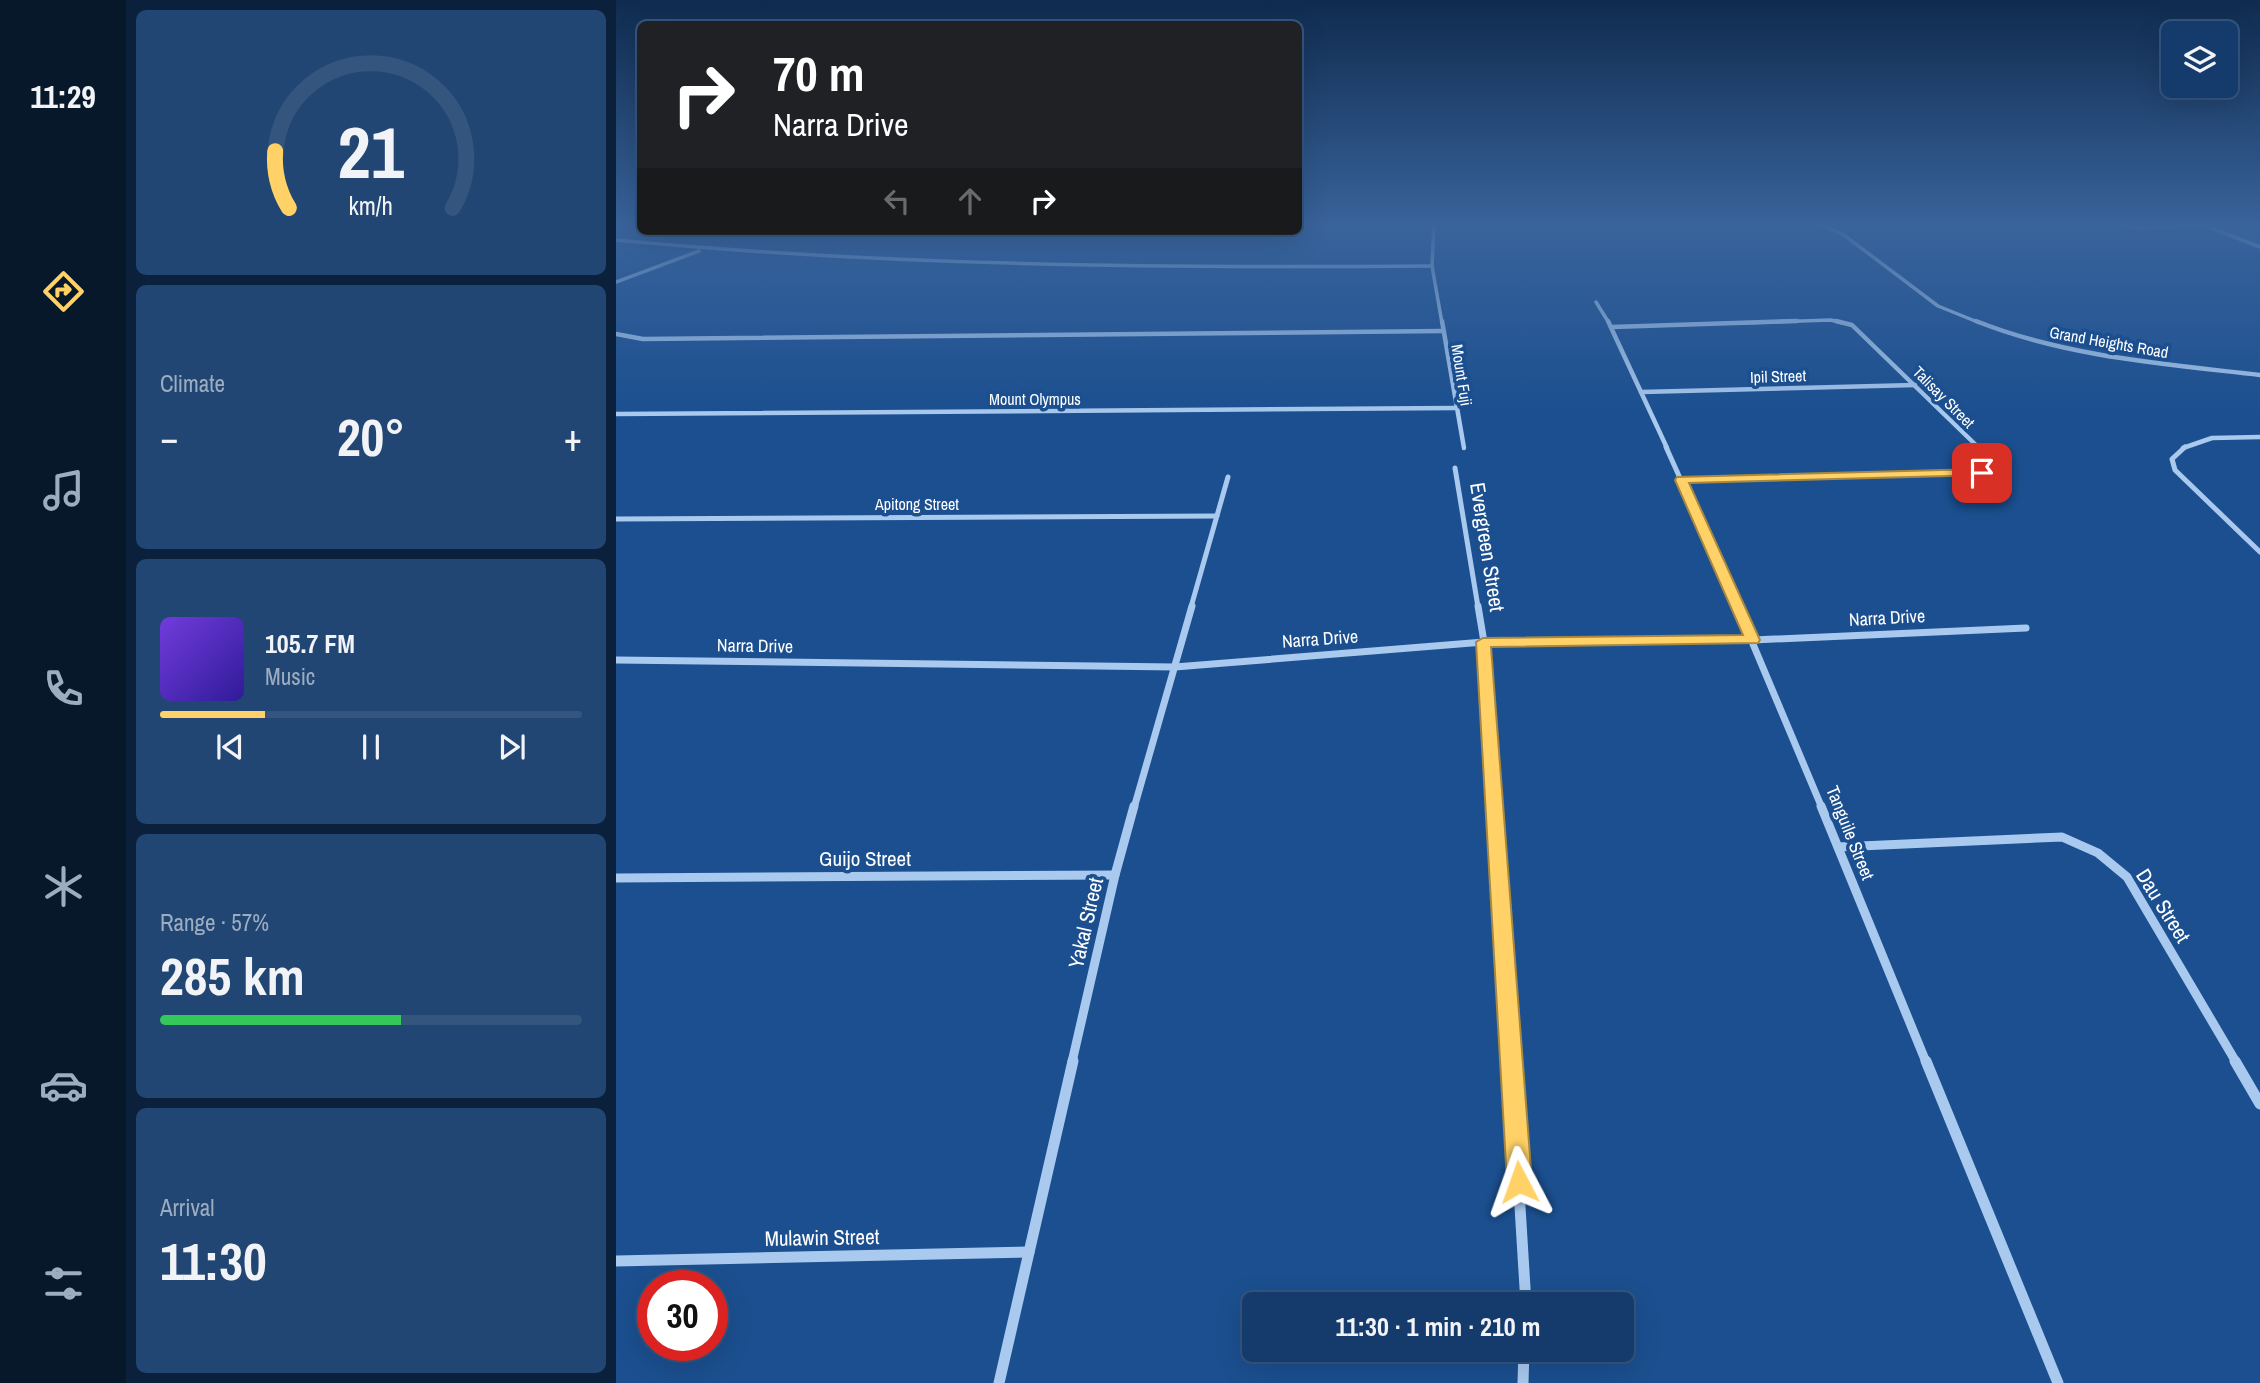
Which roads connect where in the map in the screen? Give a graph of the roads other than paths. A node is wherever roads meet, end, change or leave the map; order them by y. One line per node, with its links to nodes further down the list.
1 (1436, 288): 5 (street, Mount Fuji)
2 (1914, 288): 7 (street, Grand Heights Road)
3 (1597, 302): 4 (street, Tanguile Street)
4 (1612, 327): 8 (street, Talisay Street); 9 (street, Tanguile Street)
5 (1443, 331): 6 (street); 10 (street, Mount Fuji)
6 (616, 334)
7 (2260, 375)
8 (1915, 385): 9 (street, Ipil Street); 16 (street, Talisay Street)
9 (1641, 392): 16 (street, Tanguile Street)
10 (1455, 408): 11 (street, Mount Olympus); 13 (street, Mount Fuji)
11 (616, 414)
12 (2260, 437): 19 (street)
13 (1464, 448)
14 (1455, 468): 22 (street, Evergreen Street)
15 (1228, 477): 17 (street, Yakal Street)
16 (1681, 480): 21 (street, Tanguile Street)
17 (1217, 516): 18 (street, Apitong Street); 24 (street, Yakal Street)
18 (616, 519)
19 (2260, 552)
20 (2026, 628): 21 (street, Narra Drive)
21 (1753, 640): 22 (street, Narra Drive); 25 (street, Tanguile Street)
22 (1483, 642): 24 (street, Narra Drive); 31 (street, Evergreen Street)
23 (616, 660): 24 (street, Narra Drive)
24 (1175, 667): 26 (street, Yakal Street)
25 (1838, 846): 28 (street, Dau Street); 35 (street, Tanguile Street)
26 (1115, 875): 27 (street, Guijo Street); 29 (street, Yakal Street)
27 (616, 878)
28 (2260, 1104)
29 (1029, 1252): 30 (street, Mulawin Street); 33 (street, Yakal Street)
30 (616, 1261)
31 (1525, 1292)
32 (1524, 1362): 34 (street)
33 (999, 1383)
34 (1523, 1383)
35 (2058, 1383)

